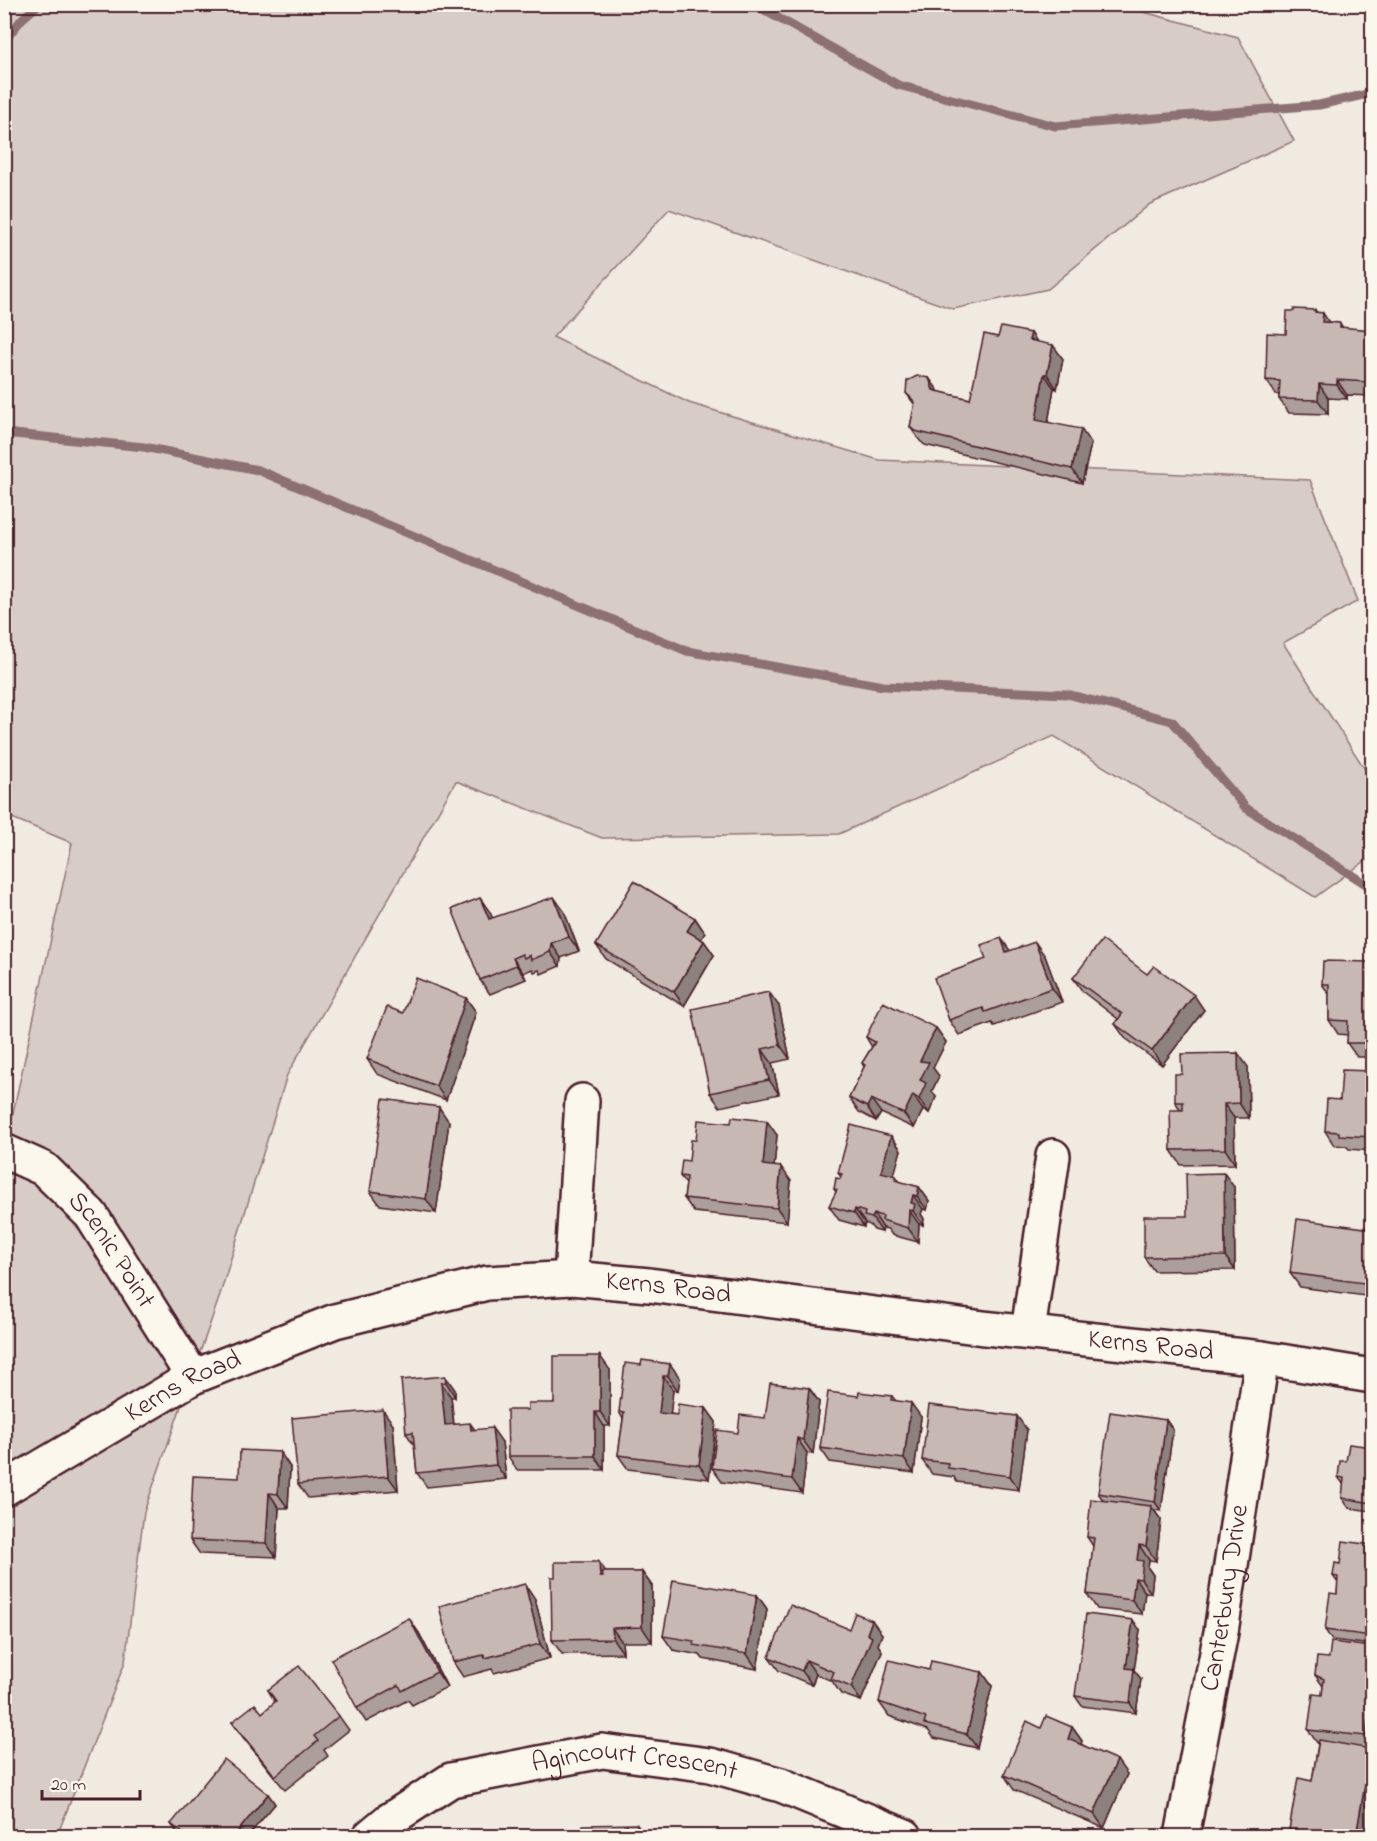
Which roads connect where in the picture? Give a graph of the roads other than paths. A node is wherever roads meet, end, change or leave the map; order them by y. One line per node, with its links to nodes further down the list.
1 (582, 1101): 4 (street)
2 (4, 1151): 8 (street, Scenic Point)
3 (1053, 1156): 5 (street)
4 (571, 1278): 5 (street, Kerns Road); 8 (street, Kerns Road)
5 (1029, 1332): 6 (street, Kerns Road)
6 (1262, 1358): 7 (street, Kerns Road); 12 (street, Canterbury Drive)
7 (1372, 1376)
8 (193, 1377): 9 (street, Kerns Road)
9 (4, 1489)
10 (370, 1836): 11 (street, Agincourt Crescent)
11 (905, 1836)
12 (1182, 1836)

